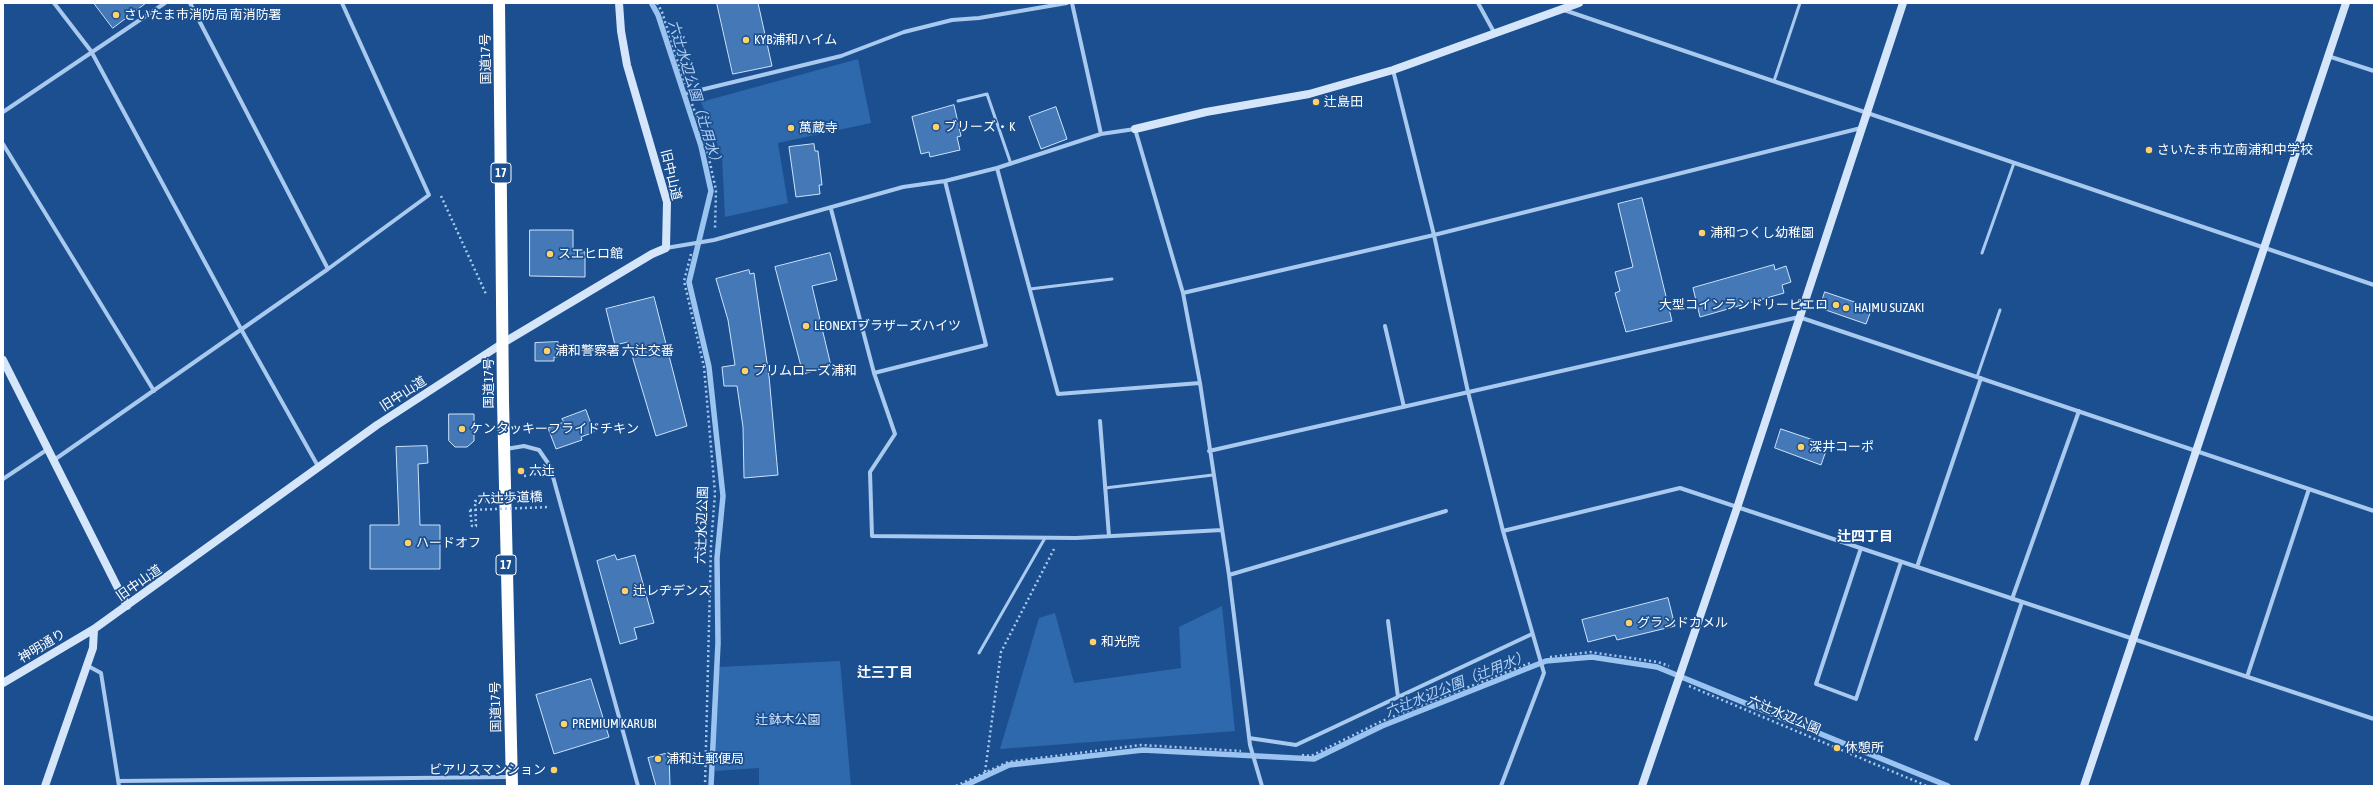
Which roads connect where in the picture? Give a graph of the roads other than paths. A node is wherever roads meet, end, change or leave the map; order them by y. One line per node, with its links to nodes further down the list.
1 (54, 3): 16 (street)
2 (165, 3): 16 (street)
3 (190, 3): 38 (street)
4 (342, 3): 38 (street)
5 (499, 3): 47 (highway, 国道17号 / 17)
6 (618, 3): 35 (street, 旧中山道)
7 (1066, 3): 21 (street)
8 (1072, 3): 27 (street)
9 (1478, 3): 15 (street)
10 (1578, 3): 14 (street)
11 (1800, 3): 20 (lane)
12 (1903, 3): 24 (street)
13 (2346, 3): 17 (street)
14 (1564, 10): 15 (street); 20 (street)
15 (1495, 35): 18 (street)
16 (91, 51): 23 (street); 46 (street)
17 (2328, 56): 19 (street); 36 (street)
18 (1393, 70): 26 (street); 34 (street)
19 (2374, 71)
20 (1774, 80): 24 (street)
21 (688, 94)
22 (958, 100): 30 (lane)
23 (3, 112)
24 (1866, 112): 25 (street); 29 (street)
25 (1861, 128): 34 (street); 44 (street)
26 (1135, 129): 27 (street); 42 (street)
27 (1101, 134): 30 (street)
28 (3, 144): 52 (street)
29 (2014, 163): 36 (street); 37 (lane)
30 (1011, 164): 31 (street)
31 (997, 168): 32 (street); 41 (street)
32 (944, 181): 33 (street); 49 (street)
33 (831, 209): 35 (street); 49 (street)
34 (1434, 235): 42 (street); 53 (street)
35 (666, 248): 47 (street, 旧中山道)
36 (2264, 248): 40 (street); 60 (street)
37 (1982, 253)
38 (328, 269): 46 (street)
39 (1112, 278): 41 (lane)
40 (2374, 285)
41 (1030, 289): 51 (street)
42 (1183, 293): 51 (street)
43 (2000, 310): 50 (lane)
44 (1800, 316): 50 (street); 53 (street); 67 (street)
45 (1385, 326): 54 (street)
46 (241, 329): 52 (street); 62 (street)
47 (502, 343): 58 (highway, 国道17号 / 17); 62 (street, 旧中山道)
48 (3, 360): 57 (street)
49 (874, 373): 73 (street)
50 (1979, 377): 55 (street); 76 (street)
51 (1200, 383): 59 (street)
52 (154, 391): 61 (street)
53 (1468, 392): 54 (street); 71 (street)
54 (1404, 407): 59 (street)
55 (2078, 411): 60 (street); 78 (street)
56 (1100, 421): 65 (street)
57 (48, 449): 61 (street); 64 (street)
58 (504, 450): 94 (highway, 国道17号 / 17); 97 (street)
59 (1209, 451): 63 (street)
60 (2196, 451): 66 (street); 84 (street)
61 (54, 460): 80 (street)
62 (320, 468): 80 (street, 旧中山道)
63 (1213, 475): 65 (lane); 70 (street)
64 (3, 479)
65 (1105, 488): 72 (street)
66 (2309, 489): 69 (street); 87 (street)
67 (1737, 508): 71 (street); 74 (street); 100 (street)
68 (1446, 511): 77 (street)
69 (2374, 511)
70 (1222, 530): 72 (street); 77 (street)
71 (1503, 531): 83 (street)
72 (1109, 536): 73 (street)
73 (1045, 538): 85 (lane)
74 (1860, 548): 75 (street); 75 (street)
75 (1901, 562): 76 (street)
76 (1917, 567): 78 (street)
77 (1229, 575): 91 (street)
78 (2012, 599): 79 (street)
79 (2022, 602): 84 (street); 92 (street)
80 (127, 606): 82 (street, 旧中山道)
81 (1388, 621): 89 (street)
82 (94, 630): 86 (street); 88 (street, 神明通り)
83 (1532, 634): 89 (street); 99 (street)
84 (2133, 639): 87 (street); 101 (street)
85 (979, 653)
86 (88, 666): 93 (street); 95 (street)
87 (2247, 677): 90 (street)
88 (3, 684)
89 (1398, 697): 91 (street)
90 (2374, 719)
91 (1249, 738): 98 (street)
92 (1976, 738)
93 (118, 781): 94 (street); 96 (street)
94 (512, 781)
95 (46, 786)
96 (119, 786)
97 (638, 786)
98 (1262, 786)
99 (1501, 786)
100 (1642, 786)
101 (2084, 786)

